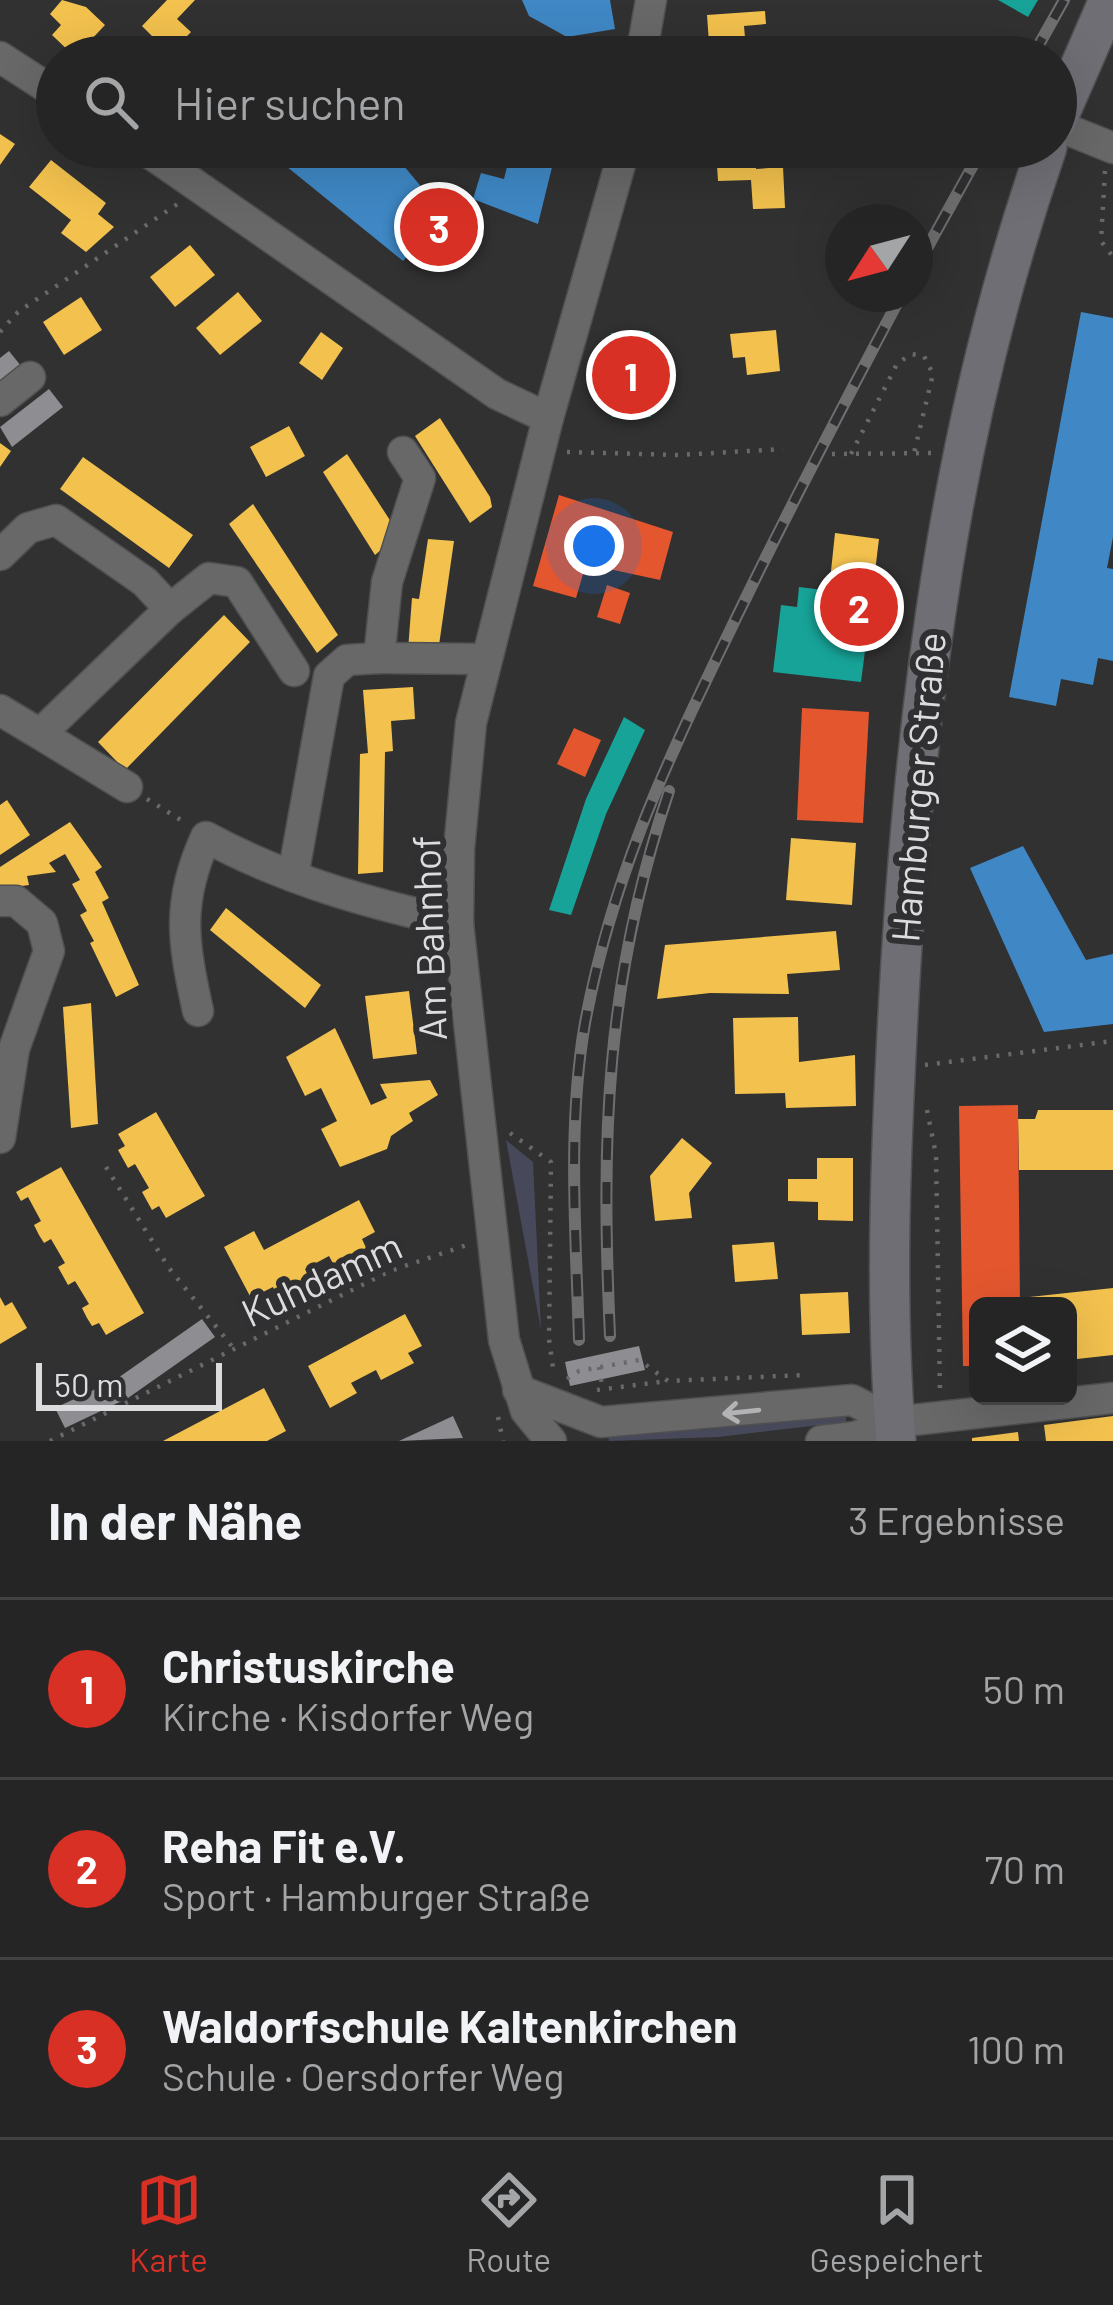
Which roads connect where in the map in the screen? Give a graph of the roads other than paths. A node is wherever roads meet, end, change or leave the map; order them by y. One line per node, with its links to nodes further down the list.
1 (651, 0): 3 (street)
2 (1109, 0): 5 (main road)
3 (645, 36)
4 (0, 57): 6 (street)
5 (1077, 74)
6 (36, 80)
7 (1077, 132): 8 (street)
8 (1112, 147)
9 (174, 168): 14 (street)
10 (619, 168): 14 (street, Am Bahnhof)
11 (1040, 168): 32 (main road, Hamburger Straße)
12 (30, 377): 13 (street)
13 (0, 401)
14 (548, 418): 19 (street, Am Bahnhof)
15 (403, 452): 18 (street)
16 (0, 555): 17 (street)
17 (170, 609): 20 (street); 22 (street)
18 (379, 658): 19 (street); 24 (street)
19 (487, 659): 26 (street, Am Bahnhof)
20 (294, 671)
21 (0, 710): 22 (street)
22 (40, 734): 23 (street)
23 (127, 787)
24 (293, 876): 26 (street); 27 (street)
25 (0, 902): 28 (street)
26 (458, 923): 29 (street, Am Bahnhof)
27 (198, 1011)
28 (0, 1138)
29 (527, 1397): 31 (street); 33 (street, Am Bahnhof); 34 (street, Am Bahnhof)
30 (1113, 1398): 32 (street)
31 (601, 1422): 32 (street, one-way to 31); 35 (street)
32 (896, 1431): 36 (street)
33 (522, 1441)
34 (552, 1441)
35 (567, 1441)
36 (821, 1441)

